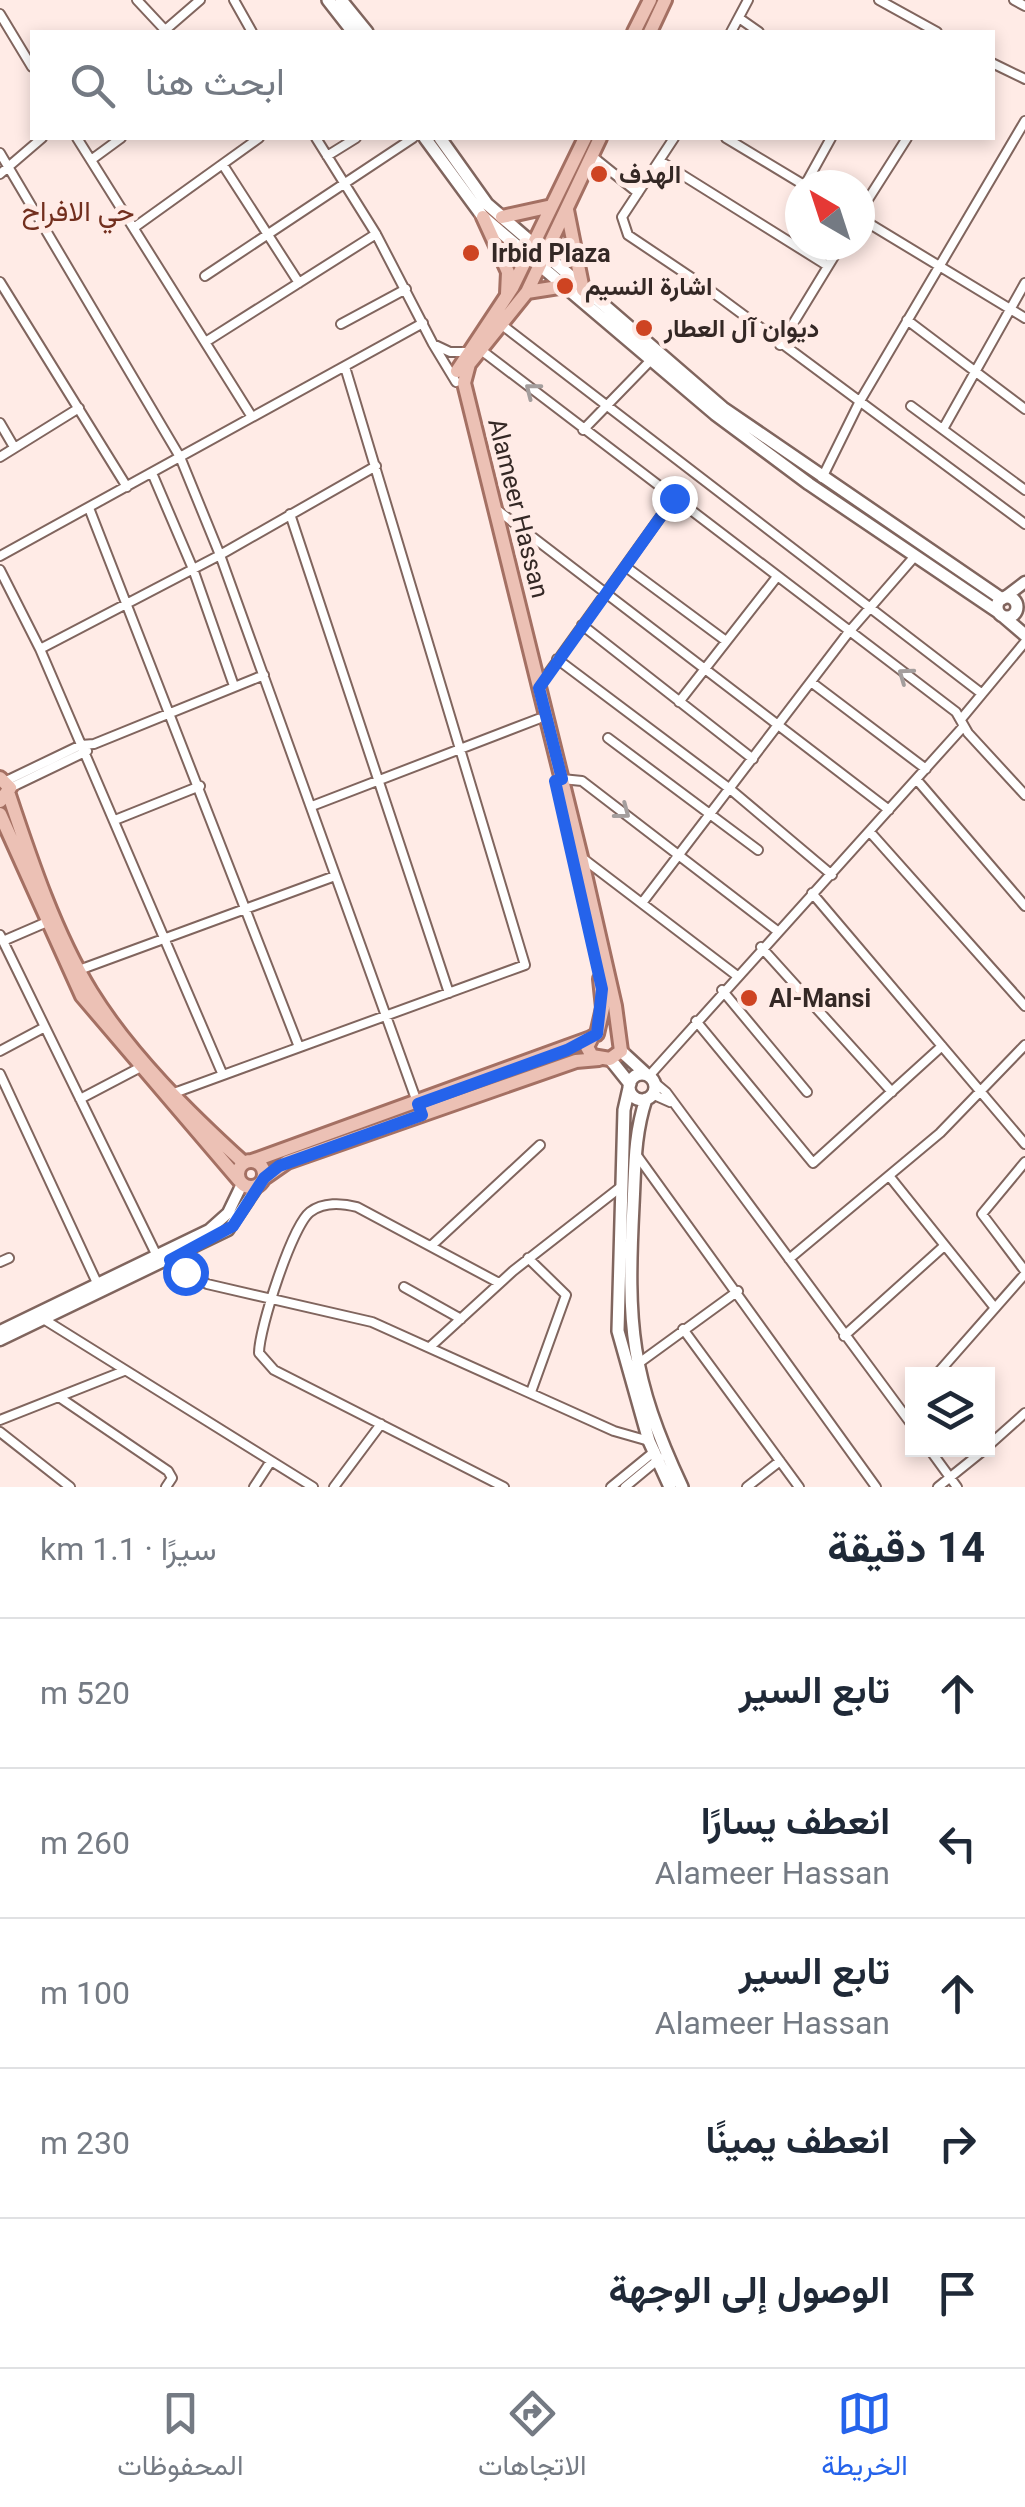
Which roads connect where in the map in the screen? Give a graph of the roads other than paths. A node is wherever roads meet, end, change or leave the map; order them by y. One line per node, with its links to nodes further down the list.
1 (137, 0): 14 (street)
2 (200, 0): 15 (street)
3 (234, 0): 16 (street)
4 (328, 0): 17 (main road)
5 (341, 0): 18 (main road)
6 (650, 0): 19 (main road)
7 (665, 0): 20 (main road)
8 (748, 0): 13 (street)
9 (879, 0): 23 (street)
10 (1014, 0): 11 (street)
11 (1025, 6)
12 (0, 14): 24 (street)
13 (739, 18): 21 (street); 22 (street)
14 (162, 30)
15 (166, 30)
16 (251, 30)
17 (351, 30)
18 (365, 30)
19 (635, 30)
20 (651, 30)
21 (732, 30)
22 (756, 30)
23 (933, 30)
24 (30, 63)
25 (995, 64): 26 (street)
26 (1025, 80)
27 (1025, 121): 69 (street)
28 (40, 140): 51 (street)
29 (78, 140): 48 (street)
30 (118, 140): 48 (street)
31 (256, 140): 50 (street)
32 (317, 140): 46 (street)
33 (353, 140): 46 (street)
34 (410, 140): 55 (street)
35 (427, 140): 60 (main road)
36 (441, 140): 61 (main road)
37 (584, 140): 58 (main road, Alameer Hassan)
38 (599, 140): 47 (main road, Alameer Hassan)
39 (673, 140): 49 (street)
40 (730, 140): 44 (street)
41 (747, 140): 44 (street)
42 (830, 140): 52 (street)
43 (906, 140): 56 (street)
44 (742, 147): 53 (street)
45 (0, 153): 51 (street)
46 (327, 156): 55 (street)
47 (592, 156): 57 (street); 59 (main road, Alameer Hassan)
48 (91, 160): 63 (street)
49 (660, 161): 57 (street); 70 (street)
50 (222, 165): 63 (street); 64 (street)
51 (9, 167): 54 (street); 105 (street)
52 (813, 170)
53 (785, 173)
54 (0, 174)
55 (345, 184): 64 (street); 65 (street)
56 (875, 190)
57 (638, 194): 88 (street)
58 (552, 206): 61 (main road); 66 (main road, Alameer Hassan)
59 (567, 210): 67 (main road, Alameer Hassan); 77 (main road)
60 (483, 217): 66 (main road); 79 (main road)
61 (502, 217): 66 (main road)
62 (875, 225): 69 (street)
63 (135, 228): 86 (street)
64 (268, 234): 71 (street); 73 (street)
65 (376, 234): 73 (street); 76 (street)
66 (531, 248): 67 (main road); 79 (main road, Alameer Hassan)
67 (544, 259): 75 (main road); 77 (main road); 78 (main road, Alameer Hassan)
68 (831, 260): 70 (street)
69 (938, 265): 80 (street); 82 (street)
70 (828, 266): 88 (street)
71 (205, 276)
72 (0, 282): 97 (street)
73 (299, 283): 86 (street)
74 (1025, 283): 80 (street)
75 (565, 286): 78 (main road); 90 (main road)
76 (406, 288): 83 (street); 84 (street)
77 (584, 290): 108 (main road)
78 (526, 292): 85 (main road, Alameer Hassan)
79 (506, 299): 89 (main road, Alameer Hassan)
80 (1011, 309): 81 (street); 92 (street)
81 (1025, 318)
82 (907, 320): 92 (street); 94 (street)
83 (423, 323): 87 (street); 91 (street)
84 (341, 324)
85 (502, 325): 89 (main road, Alameer Hassan); 95 (street)
86 (207, 341): 99 (street)
87 (433, 344): 89 (street); 93 (street)
88 (780, 344): 94 (street)
89 (474, 351): 93 (main road, Alameer Hassan); 101 (street, one-way to 89); 113 (main road, Alameer Hassan)
90 (651, 360): 95 (street); 118 (main road)
91 (345, 367): 99 (street); 106 (street)
92 (977, 375): 98 (street); 102 (street)
93 (456, 382): 145 (main road, Alameer Hassan)
94 (860, 401): 108 (street); 115 (street)
95 (605, 404): 101 (street); 127 (street)
96 (911, 406): 102 (street)
97 (78, 408): 103 (street); 109 (street)
98 (1025, 410)
99 (252, 416): 105 (street)
100 (0, 423): 103 (street)
101 (583, 430): 111 (street)
102 (943, 430): 110 (street)
103 (14, 447): 104 (street)
104 (0, 456)
105 (180, 458): 107 (street); 116 (street)
106 (376, 466): 114 (street); 150 (street)
107 (152, 473): 109 (street); 120 (street)
108 (822, 478): 128 (main road)
109 (127, 487): 112 (street)
110 (1025, 490)
111 (674, 498): 119 (street); 122 (street)
112 (89, 508): 117 (street); 125 (street)
113 (496, 509): 124 (street); 136 (main road, Alameer Hassan)
114 (290, 514): 116 (street); 155 (street)
115 (1025, 524)
116 (220, 555): 120 (street); 138 (street)
117 (0, 556)
118 (916, 556): 127 (street); 128 (main road)
119 (626, 567): 124 (street); 133 (street)
120 (193, 569): 125 (street); 140 (street)
121 (0, 570): 134 (street)
122 (776, 578): 131 (street); 133 (street)
123 (1025, 583): 126 (street); 128 (street)
124 (607, 592): 130 (street); 137 (street)
125 (127, 605): 134 (street); 144 (street)
126 (1016, 606): 128 (main road); 129 (main road)
127 (870, 607): 131 (street); 142 (street)
128 (1002, 607): 132 (main road)
129 (1025, 620)
130 (582, 625): 135 (street); 143 (street)
131 (848, 633): 139 (street); 146 (street, one-way to 131)
132 (1025, 639): 142 (street)
133 (726, 642): 137 (street)
134 (40, 649): 149 (street)
135 (557, 658): 136 (street); 141 (street); 158 (street)
136 (533, 664): 141 (main road, Alameer Hassan)
137 (704, 670): 143 (street); 147 (street)
138 (264, 675): 140 (street); 160 (street)
139 (811, 682): 147 (street); 152 (street)
140 (234, 686): 144 (street)
141 (539, 688): 153 (main road, Alameer Hassan)
142 (981, 694): 146 (street)
143 (679, 702): 151 (street)
144 (170, 714): 149 (street); 157 (street)
145 (538, 719): 150 (street); 153 (main road, Alameer Hassan)
146 (963, 722): 152 (street); 159 (street)
147 (778, 728): 151 (street); 161 (street)
148 (608, 738): 163 (street)
149 (82, 749): 156 (street); 164 (street)
150 (463, 750): 155 (street); 183 (street)
151 (753, 759): 158 (street)
152 (926, 768): 154 (street)
153 (558, 780): 167 (street, one-way to 167); 168 (main road, Alameer Hassan); 188 (main road, Alameer Hassan)
154 (916, 780): 161 (street); 174 (street)
155 (380, 781): 160 (street); 183 (street)
156 (4, 785): 180 (main road)
157 (200, 786): 164 (street); 173 (street)
158 (730, 790): 163 (street); 169 (street)
159 (1025, 795)
160 (312, 806): 170 (street)
161 (889, 810): 165 (street)
162 (0, 814): 175 (main road)
163 (711, 815): 166 (street); 167 (street)
164 (115, 820): 178 (street)
165 (870, 832): 169 (street); 184 (street)
166 (758, 850)
167 (680, 855): 172 (street); 176 (street)
168 (581, 857): 172 (street); 189 (main road, Alameer Hassan)
169 (832, 875): 171 (street)
170 (334, 876): 173 (street); 185 (street)
171 (812, 894): 176 (street); 191 (street)
172 (642, 903): 181 (street)
173 (246, 906): 178 (street); 192 (street)
174 (1025, 906)
175 (46, 922): 177 (street); 195 (main road)
176 (776, 930): 179 (street)
177 (1, 938): 187 (street)
178 (164, 938): 180 (street); 196 (street)
179 (762, 946): 181 (street); 201 (street)
180 (80, 970): 202 (main road)
181 (736, 975): 182 (street)
182 (722, 990): 186 (street); 200 (street)
183 (449, 992): 185 (street)
184 (1025, 1006)
185 (384, 1016): 192 (street); 205 (street)
186 (696, 1021): 198 (street); 201 (street)
187 (45, 1026): 193 (street); 204 (street)
188 (594, 1036): 189 (main road); 194 (main road, Alameer Hassan); 205 (main road)
189 (620, 1036): 194 (main road, Alameer Hassan)
190 (1025, 1045): 203 (street)
191 (942, 1046): 201 (street); 203 (street)
192 (300, 1047): 196 (street)
193 (0, 1051)
194 (608, 1057): 198 (main road); 199 (main road); 205 (main road)
195 (139, 1068): 204 (street); 212 (main road)
196 (222, 1073): 202 (street)
197 (0, 1074): 224 (street)
198 (649, 1085): 199 (main road); 199 (main road); 208 (main road); 220 (street)
199 (630, 1086): 214 (main road)
200 (808, 1092)
201 (892, 1092)
202 (174, 1093): 209 (main road)
203 (981, 1093): 206 (street); 211 (street)
204 (80, 1099): 218 (street)
205 (420, 1110): 209 (main road); 213 (main road)
206 (1025, 1144)
207 (540, 1145): 216 (street)
208 (634, 1152): 215 (main road); 226 (street)
209 (248, 1162): 212 (main road); 213 (main road)
210 (1025, 1162): 222 (street)
211 (890, 1177): 217 (street); 220 (street)
212 (240, 1182): 213 (main road); 218 (street)
213 (261, 1182): 221 (street)
214 (622, 1186): 215 (main road); 219 (street)
215 (627, 1201): 236 (main road); 248 (main road)
216 (431, 1246): 223 (street); 227 (street)
217 (943, 1247): 228 (street); 233 (street)
218 (157, 1256): 224 (street)
219 (528, 1258): 223 (street); 239 (street)
220 (788, 1258): 233 (street)
221 (170, 1260): 227 (street); 230 (street)
222 (1025, 1273): 228 (street)
223 (499, 1283): 229 (street)
224 (98, 1285): 232 (street)
225 (404, 1287): 229 (street)
226 (738, 1292): 231 (street); 268 (street)
227 (273, 1298): 235 (street); 245 (street)
228 (995, 1308): 237 (street)
229 (461, 1319): 235 (street)
230 (45, 1320): 234 (street); 238 (street)
231 (684, 1329): 236 (street); 252 (street)
232 (0, 1331)
233 (844, 1336): 241 (street)
234 (0, 1340)
235 (432, 1346): 239 (street)
236 (636, 1365): 248 (main road)
237 (943, 1367)
238 (124, 1371): 240 (street); 251 (street)
239 (531, 1392): 248 (street)
240 (59, 1397): 244 (street); 257 (street)
241 (903, 1412): 243 (street)
242 (1025, 1413): 247 (street)
243 (905, 1415)
244 (0, 1420)
245 (380, 1424): 260 (street); 261 (street)
246 (0, 1432): 253 (street)
247 (995, 1440)
248 (658, 1448): 262 (street); 263 (street); 264 (main road); 265 (main road)
249 (935, 1457): 254 (street)
250 (975, 1457): 254 (street)
251 (271, 1461): 258 (street); 259 (street)
252 (780, 1461): 266 (street); 267 (street)
253 (58, 1478): 255 (street); 256 (street)
254 (950, 1478): 269 (street); 270 (street)
255 (51, 1487)
256 (70, 1487)
257 (166, 1487)
258 (254, 1487)
259 (313, 1487)
260 (334, 1487)
261 (504, 1487)
262 (611, 1487)
263 (625, 1487)
264 (670, 1487)
265 (682, 1487)
266 (747, 1487)
267 (799, 1487)
268 (876, 1487)
269 (938, 1487)
270 (957, 1487)

